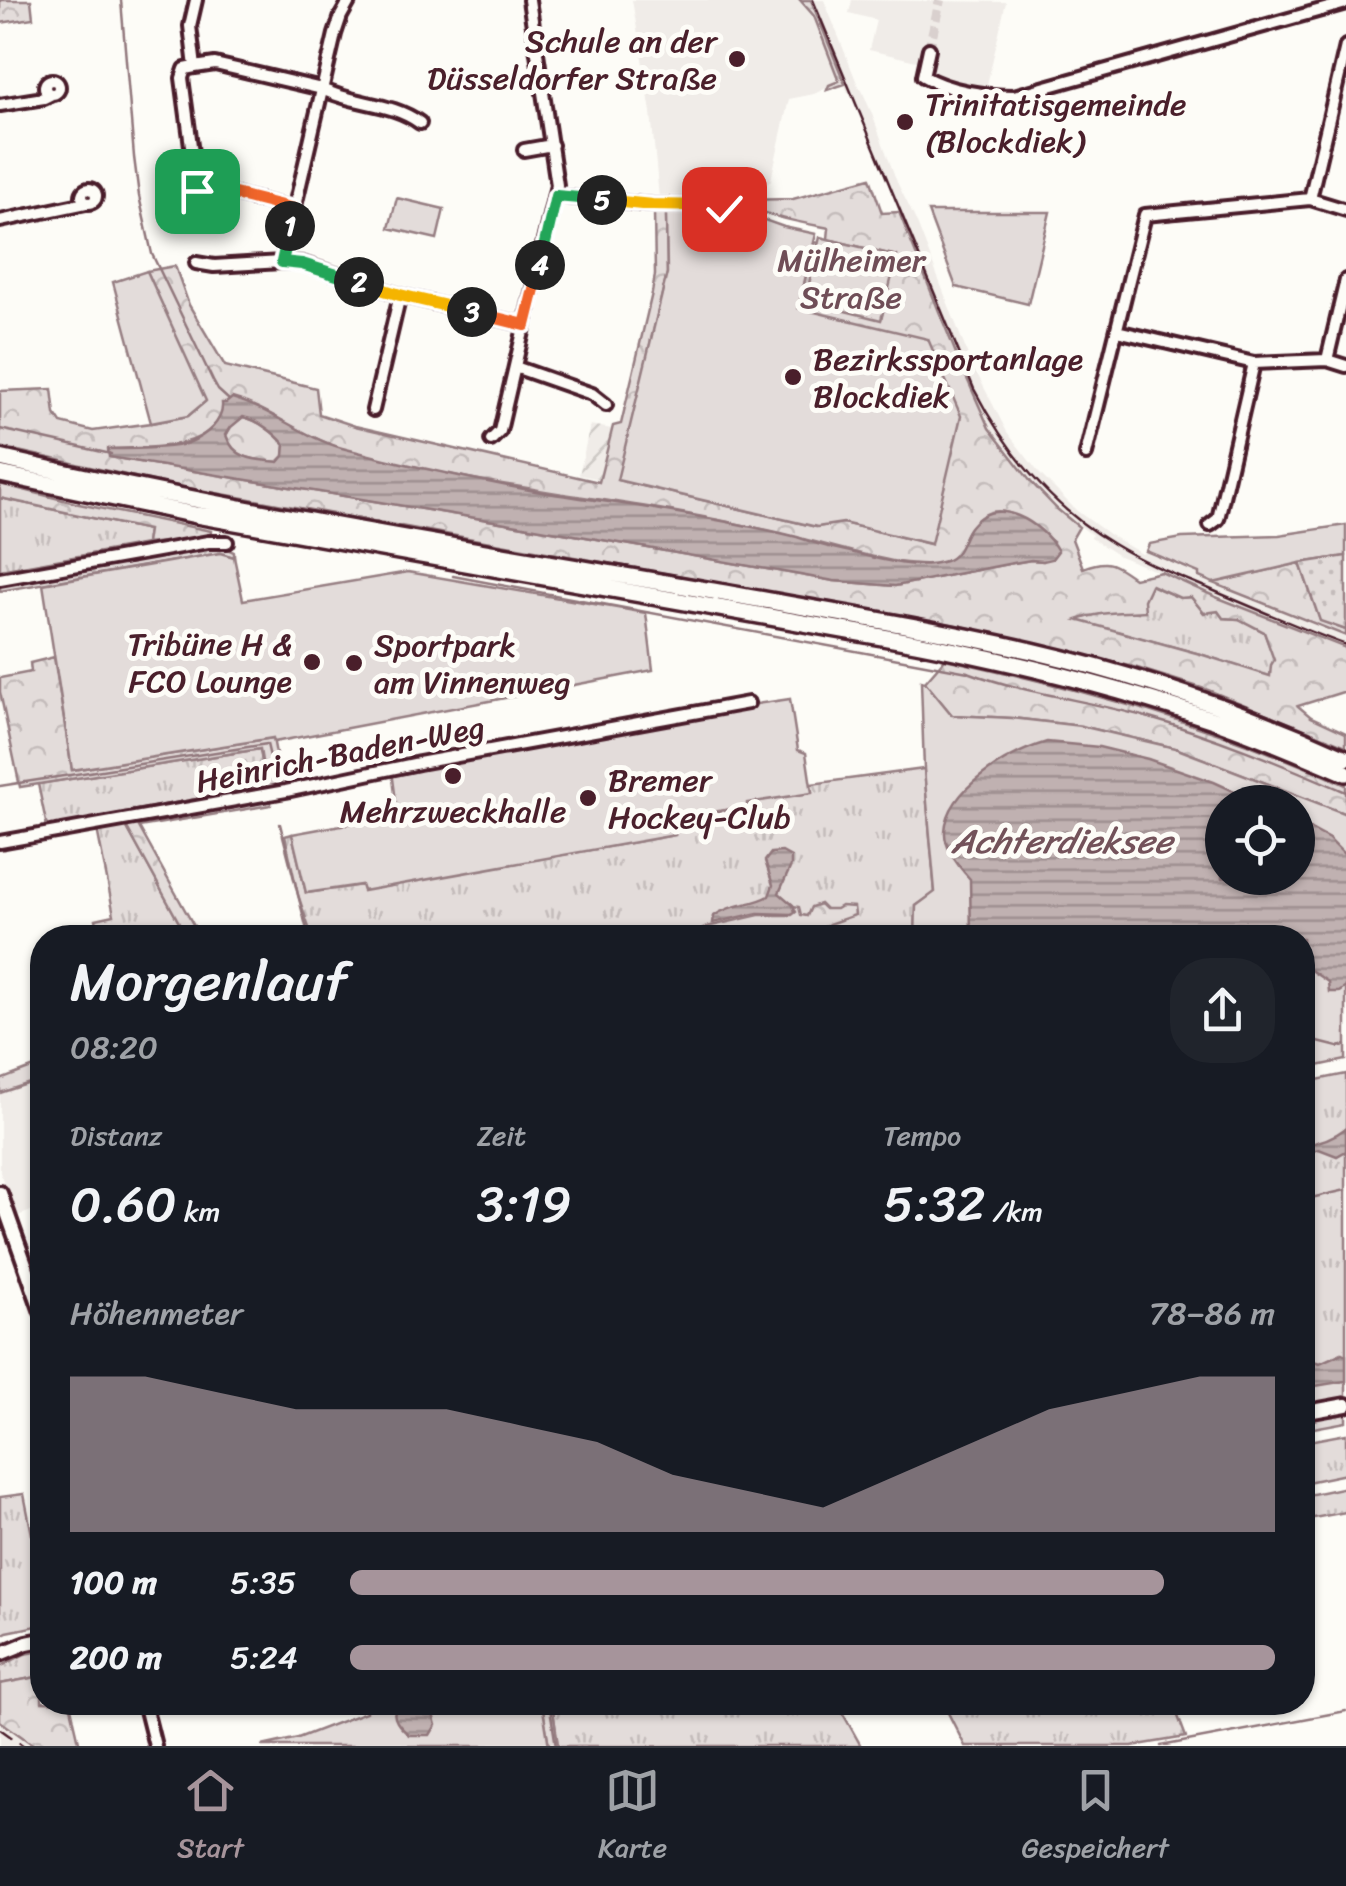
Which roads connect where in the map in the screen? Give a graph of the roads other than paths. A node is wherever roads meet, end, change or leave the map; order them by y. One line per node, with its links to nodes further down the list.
1 (196, 0): 7 (street)
2 (350, 0): 8 (street)
3 (529, 0): 12 (street)
4 (1346, 2): 5 (street)
5 (929, 49)
6 (1345, 50): 15 (street)
7 (195, 66): 8 (street); 17 (street)
8 (322, 89): 11 (street); 17 (street)
9 (52, 94): 10 (street)
10 (0, 105)
11 (420, 124)
12 (552, 146): 13 (street); 14 (street)
13 (524, 150)
14 (556, 196): 18 (street); 25 (street)
15 (1310, 199): 19 (street); 26 (street)
16 (86, 203): 20 (street)
17 (294, 209): 21 (street)
18 (724, 209)
19 (1346, 210)
20 (0, 221)
21 (282, 262): 22 (street); 24 (street)
22 (196, 263)
23 (1346, 280): 27 (street)
24 (400, 295): 25 (street); 32 (street)
25 (525, 325): 29 (street)
26 (1117, 331): 28 (street); 34 (street)
27 (1327, 360): 28 (street); 30 (street)
28 (1254, 363): 37 (street)
29 (515, 366): 31 (street); 33 (street)
30 (1346, 366)
31 (606, 405)
32 (372, 410)
33 (491, 440)
34 (1086, 454)
35 (0, 458): 41 (highway)
36 (0, 474): 42 (highway)
37 (1210, 524)
38 (227, 542): 39 (street)
39 (0, 579)
40 (748, 702): 43 (street, Heinrich-Baden-Weg)
41 (1346, 758)
42 (1346, 773)
43 (0, 842)
44 (0, 1193): 45 (main road)
45 (30, 1278)
46 (1346, 1405): 47 (main road)
47 (1315, 1410)
48 (30, 1642): 49 (main road)
49 (0, 1654)
50 (147, 1715): 51 (street)
51 (155, 1746)

